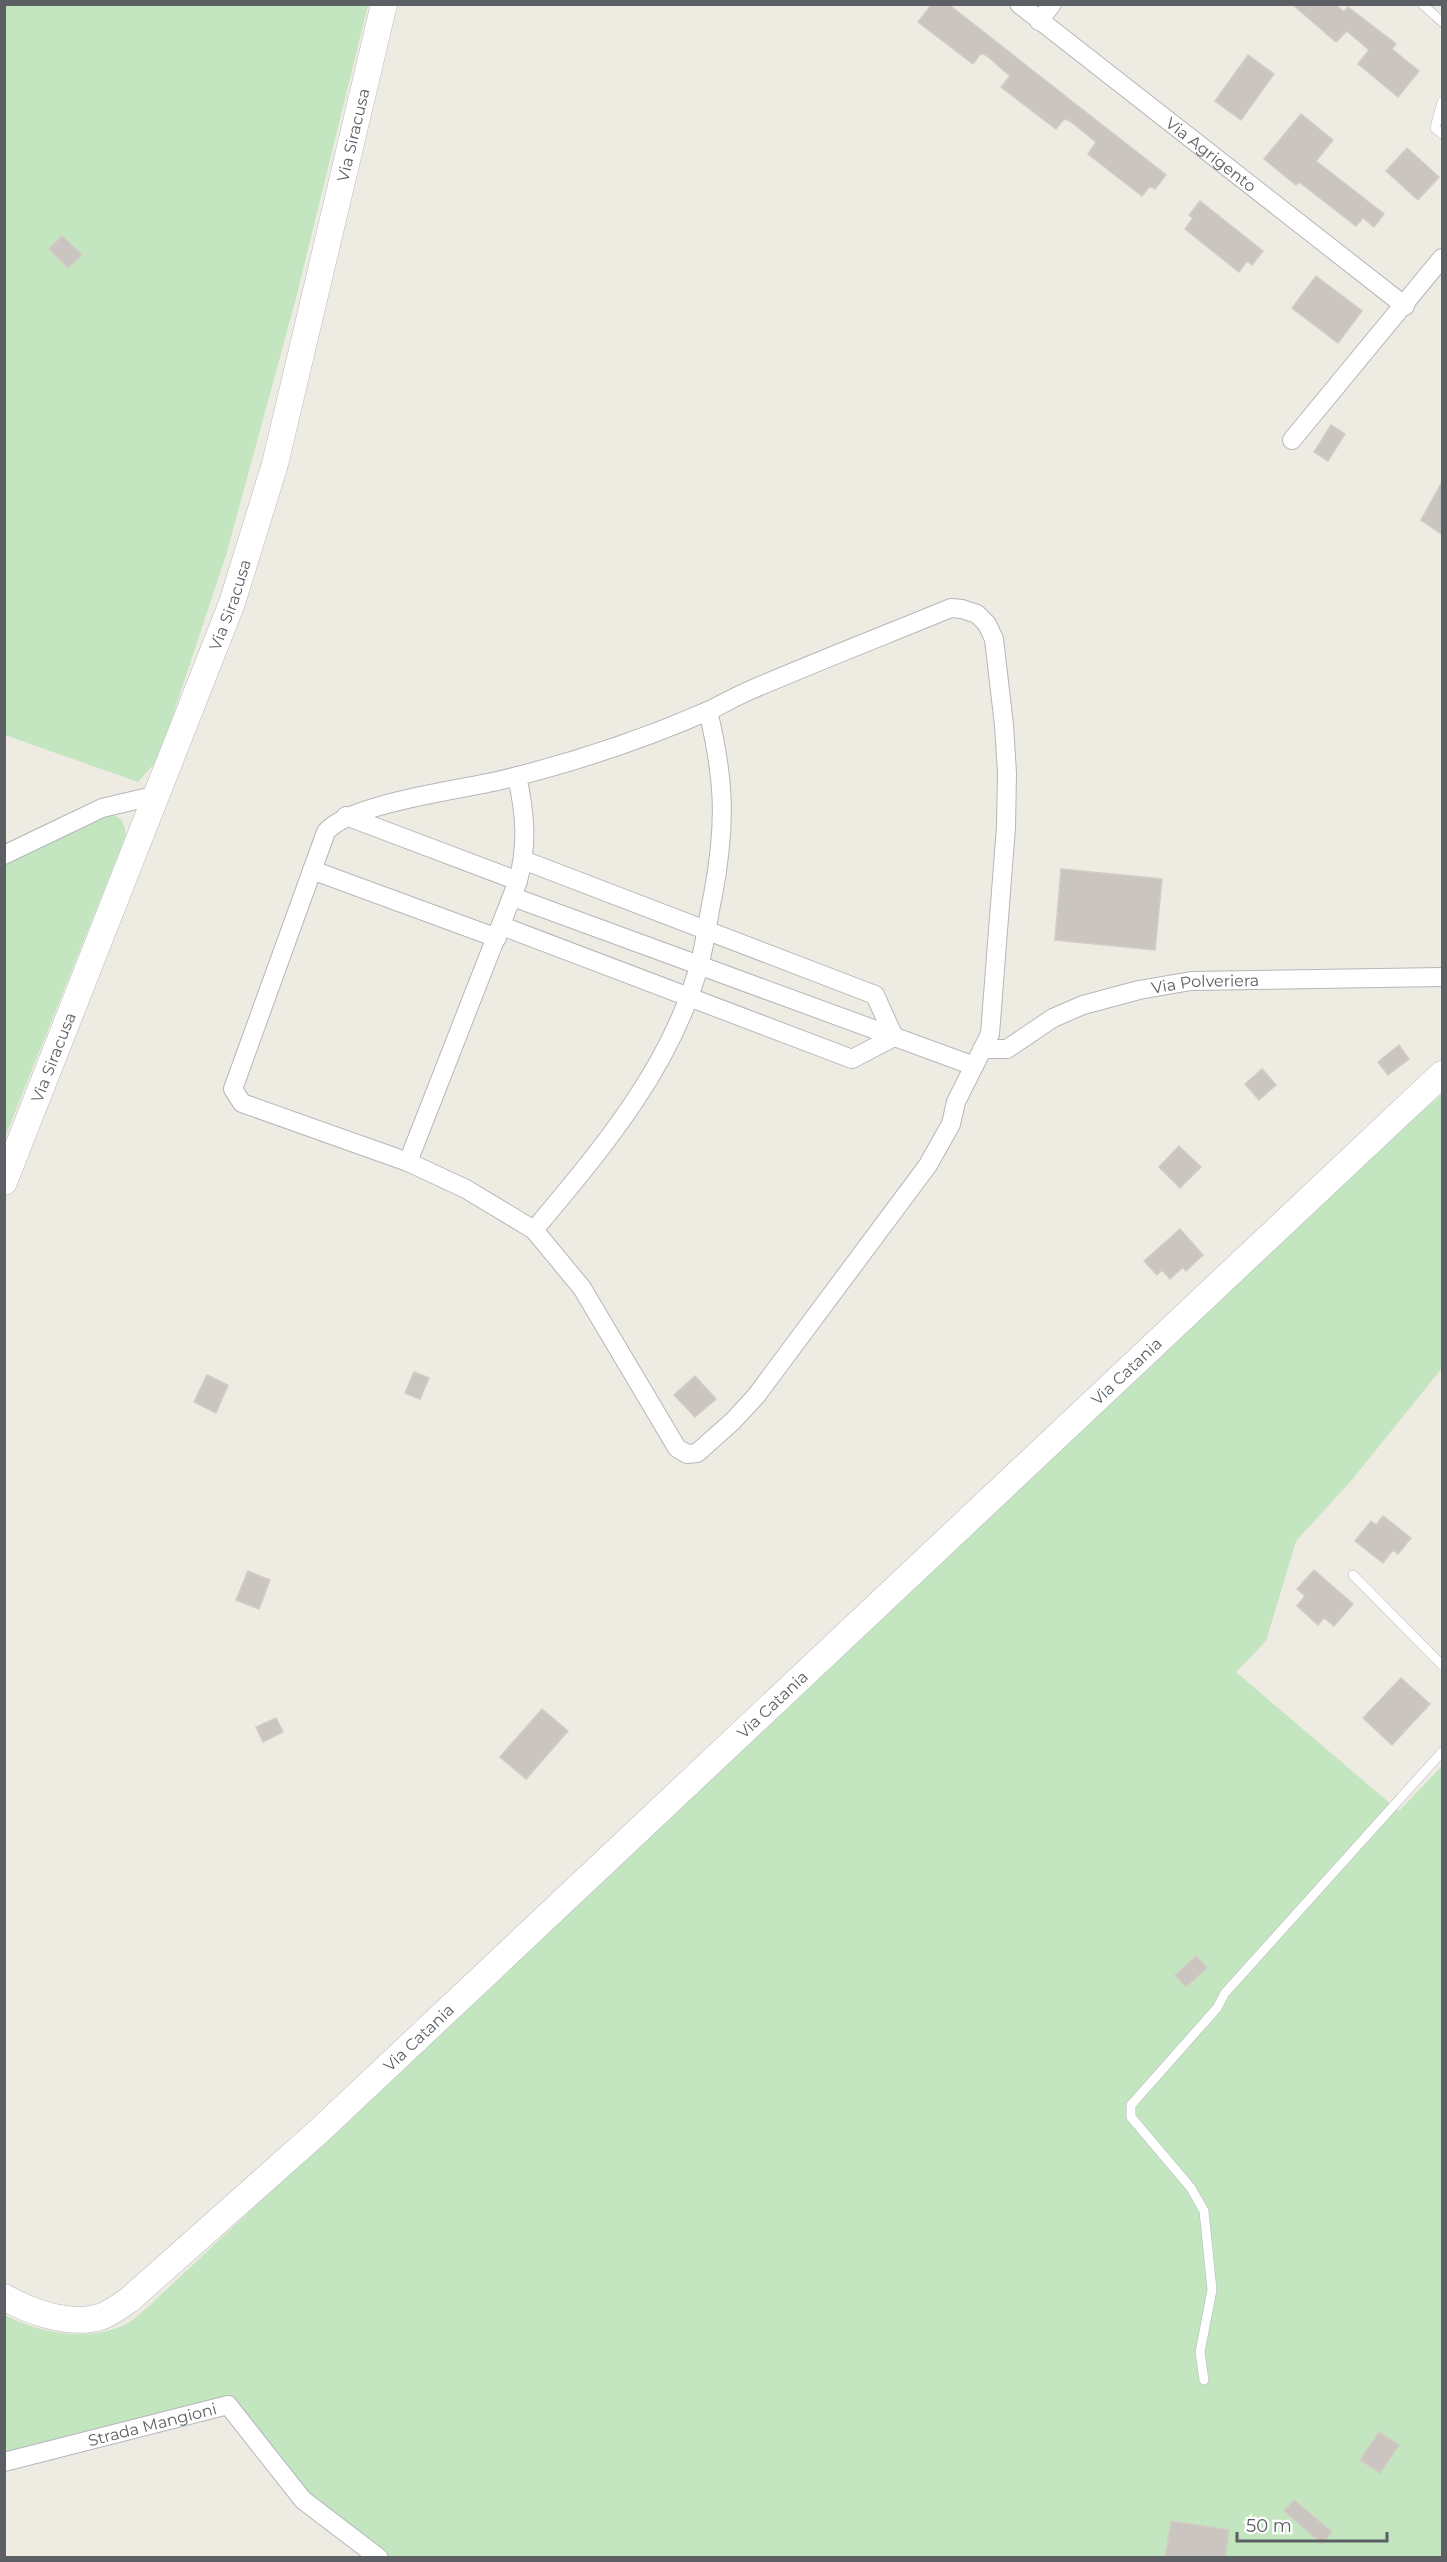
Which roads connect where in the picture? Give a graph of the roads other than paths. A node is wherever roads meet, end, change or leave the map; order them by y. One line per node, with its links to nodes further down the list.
1 (384, 4): 14 (street, Via Siracusa)
2 (1019, 4): 5 (street, Via Agrigento)
3 (1052, 4): 5 (street)
4 (1422, 4): 6 (lane)
5 (1039, 21): 10 (street, Via Agrigento)
6 (1443, 22)
7 (1443, 102): 8 (lane)
8 (1443, 135)
9 (1443, 258): 10 (street)
10 (1405, 306): 11 (street)
11 (1292, 440)
12 (708, 711): 13 (street); 20 (street); 26 (street)
13 (517, 776): 15 (street); 17 (street)
14 (157, 795): 16 (street); 32 (street, Via Siracusa)
15 (346, 816): 18 (street); 19 (street)
16 (4, 855)
17 (524, 860): 19 (street); 20 (street)
18 (312, 870): 21 (street); 31 (street)
19 (516, 889): 21 (street); 22 (street)
20 (706, 931): 22 (street); 25 (street)
21 (499, 932): 24 (street); 31 (street)
22 (700, 963): 24 (street); 25 (street)
23 (1443, 976): 26 (street, Via Polveriera)
24 (688, 997): 25 (street); 33 (street)
25 (894, 1037): 27 (street)
26 (982, 1049): 27 (street)
27 (974, 1066): 33 (street)
28 (1443, 1074): 30 (street)
29 (1443, 1083): 30 (street)
30 (1412, 1102): 37 (street, Via Catania)
31 (408, 1162): 33 (street)
32 (4, 1182)
33 (534, 1230)
34 (1353, 1575): 35 (lane)
35 (1443, 1665)
36 (1443, 1752): 38 (lane)
37 (4, 2297)
38 (1204, 2380)
39 (4, 2462): 40 (street, Strada Mangioni)
40 (379, 2558)

